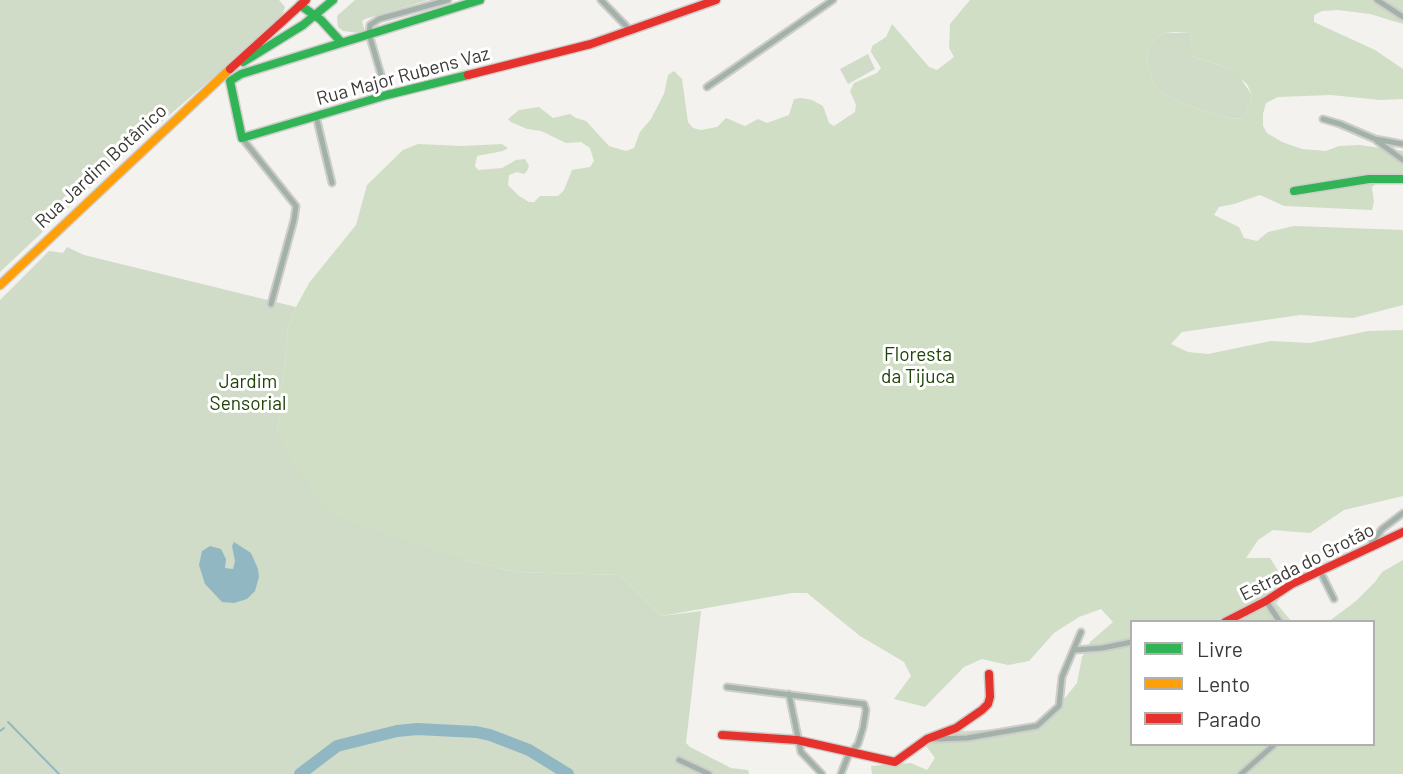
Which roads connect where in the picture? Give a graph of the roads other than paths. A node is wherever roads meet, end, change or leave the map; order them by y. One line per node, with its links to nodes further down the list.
1 (333, 0): 9 (street, Rua Jardim Botânico)
2 (448, 0): 12 (street)
3 (480, 0): 12 (street)
4 (601, 0): 11 (street)
5 (716, 0): 11 (street, Rua Major Rubens Vaz)
6 (1377, 0): 10 (street)
7 (830, 1): 15 (street)
8 (303, 3): 9 (street); 14 (street, Rua Jardim Botânico)
9 (315, 15): 13 (street); 14 (street, Rua Jardim Botânico)
10 (1403, 17)
11 (629, 29): 16 (street, Rua Major Rubens Vaz)
12 (369, 34): 13 (street); 16 (street)
13 (341, 43): 14 (street)
14 (228, 77): 19 (street); 26 (street, Rua Jardim Botânico)
15 (707, 87)
16 (387, 95): 17 (street, Rua Major Rubens Vaz)
17 (316, 116): 19 (street, Rua Major Rubens Vaz); 24 (street)
18 (1323, 119): 20 (street)
19 (242, 138): 27 (street)
20 (1375, 139): 21 (street); 22 (street)
21 (1403, 144)
22 (1403, 160)
23 (1403, 179): 25 (street)
24 (332, 183)
25 (1294, 191)
26 (0, 285)
27 (271, 304)
28 (1403, 513): 30 (street)
29 (1403, 532): 30 (street, Estrada do Grotão)
30 (1369, 547): 31 (street, Estrada do Grotão)
31 (1320, 571): 32 (street); 33 (street, Estrada do Grotão)
32 (1334, 599)
33 (1266, 601): 34 (street, Estrada do Grotão); 35 (street)
34 (1229, 620)
35 (1279, 620)
36 (1081, 632): 38 (street)
37 (1130, 642): 38 (street)
38 (1074, 650): 43 (street)
39 (989, 674): 43 (street)
40 (727, 687): 41 (street)
41 (789, 694): 44 (street); 46 (street)
42 (722, 735): 44 (street)
43 (928, 738): 46 (street)
44 (797, 740): 46 (street); 49 (street)
45 (1273, 746): 51 (street)
46 (853, 752): 50 (street)
47 (680, 760): 48 (street)
48 (709, 774)
49 (822, 774)
50 (841, 774)
51 (1241, 774)

